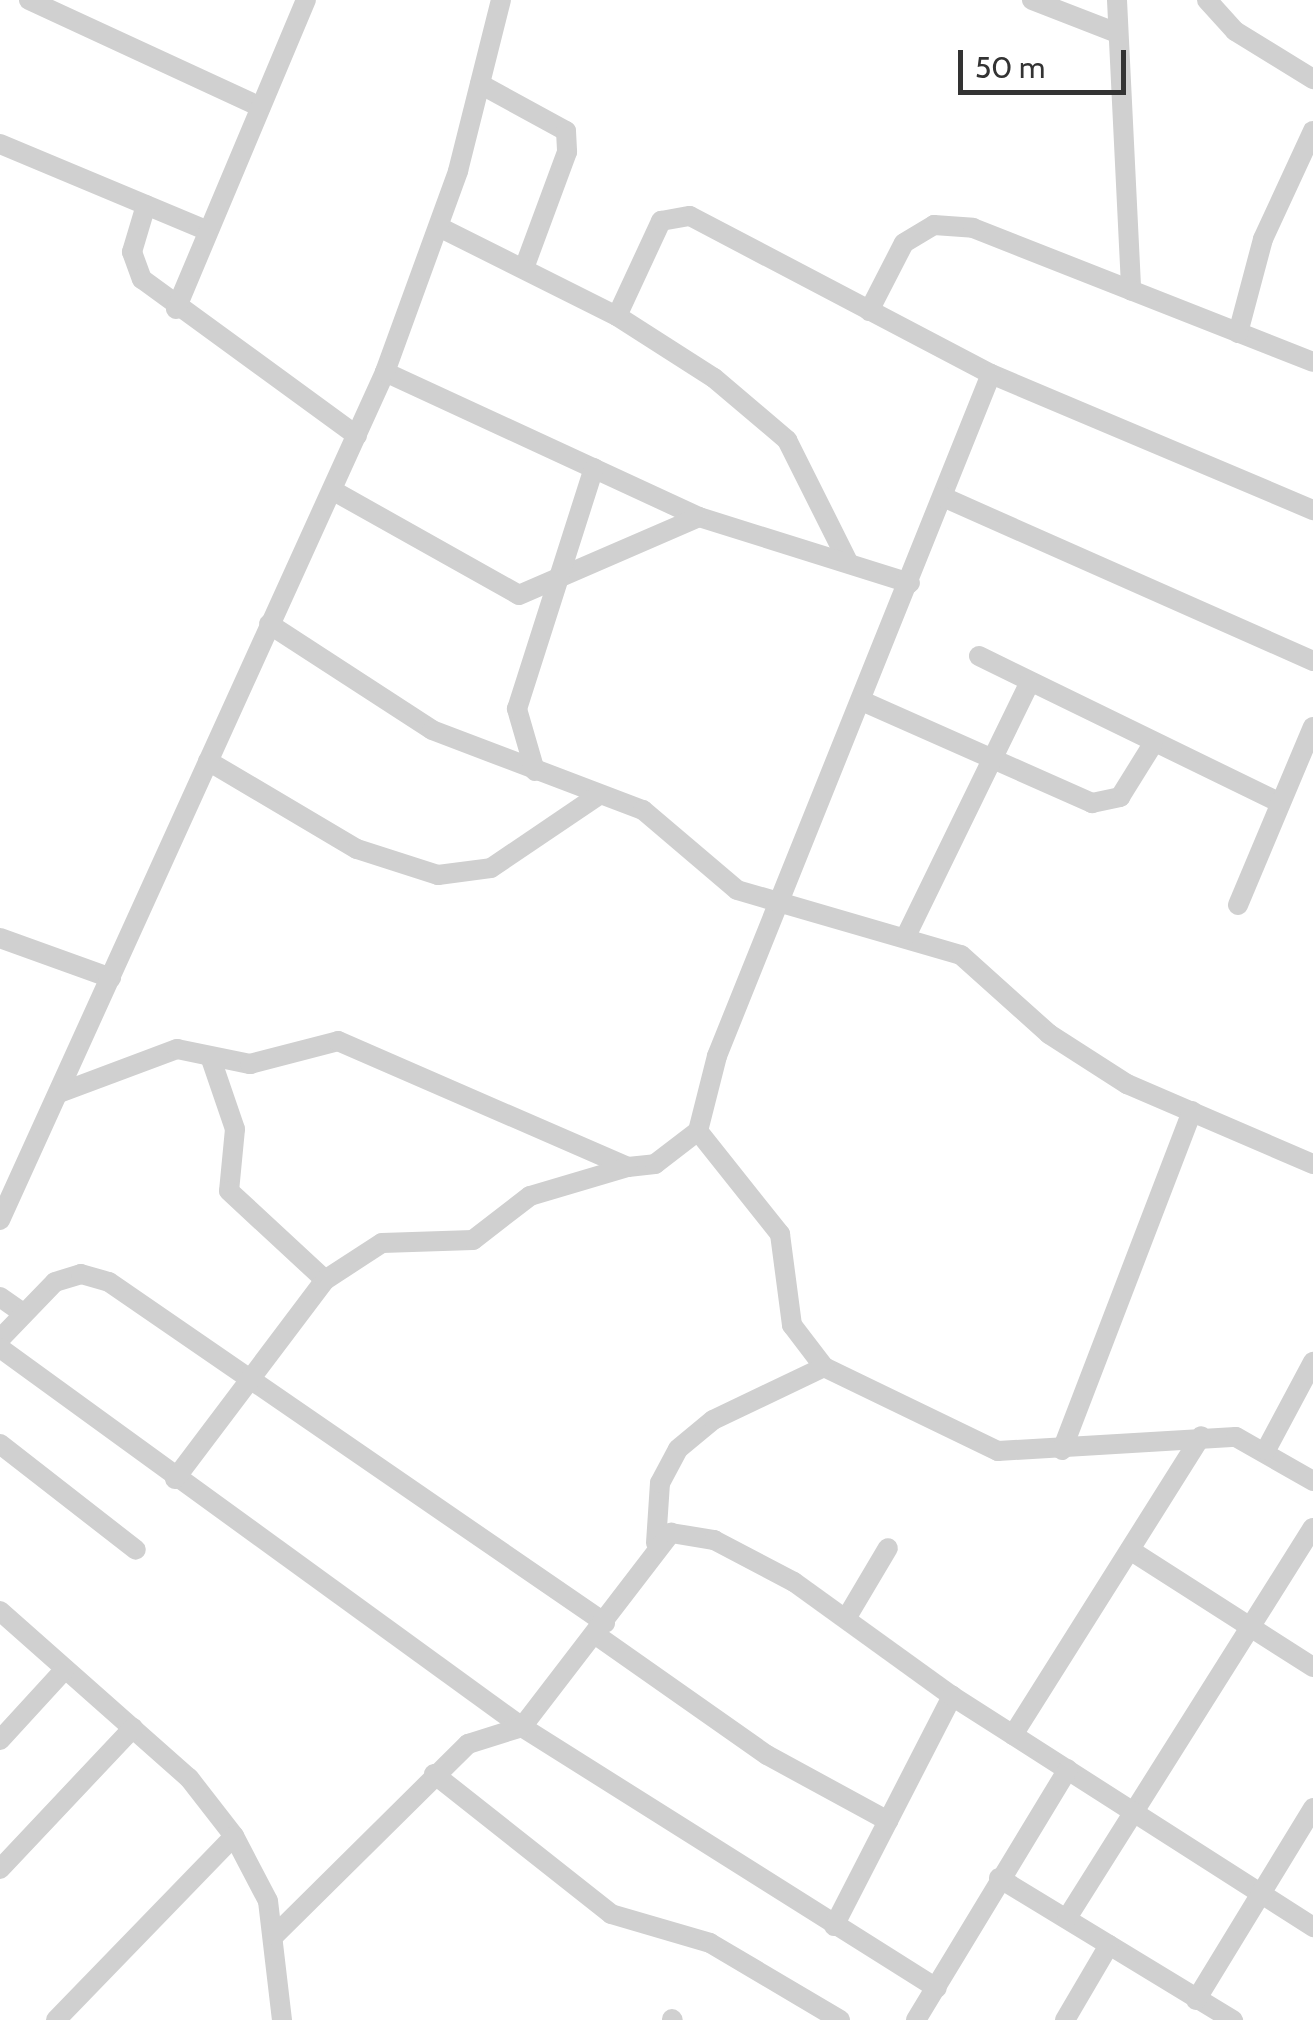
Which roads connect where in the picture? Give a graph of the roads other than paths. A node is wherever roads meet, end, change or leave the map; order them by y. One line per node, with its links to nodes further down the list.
1 (29, 0): 10 (street)
2 (306, 0): 10 (street)
3 (501, 0): 9 (street)
4 (1032, 0): 7 (street)
5 (1118, 0): 7 (street)
6 (1206, 0): 8 (street)
7 (1117, 33): 17 (street)
8 (1313, 79)
9 (480, 84): 14 (street); 16 (street)
10 (261, 107): 15 (street)
11 (1313, 131): 21 (street)
12 (0, 144): 13 (street)
13 (146, 204): 15 (street); 18 (street)
14 (438, 228): 16 (street); 23 (street)
15 (208, 231): 18 (street)
16 (524, 268): 20 (street)
17 (1131, 291): 19 (street); 21 (street)
18 (176, 309): 25 (street)
19 (869, 311): 20 (street); 24 (street)
20 (618, 316): 31 (street)
21 (1238, 333): 22 (street)
22 (1313, 362)
23 (385, 372): 25 (street); 26 (street)
24 (991, 374): 28 (street); 29 (street)
25 (356, 436): 27 (street)
26 (594, 468): 30 (street); 32 (street)
27 (332, 490): 32 (street); 34 (street)
28 (943, 497): 33 (street); 36 (street)
29 (1313, 510)
30 (700, 516): 31 (street); 32 (street)
31 (848, 562): 33 (street)
32 (564, 579): 43 (street)
33 (910, 583): 38 (street)
34 (269, 624): 41 (street); 43 (street)
35 (979, 656): 37 (street)
36 (1313, 661)
37 (1030, 682): 40 (street); 42 (street)
38 (862, 700): 42 (street); 47 (street)
39 (1313, 727): 45 (street)
40 (1153, 744): 42 (street); 45 (street)
41 (208, 761): 44 (street); 50 (street)
42 (992, 761): 48 (street)
43 (535, 771): 44 (street)
44 (600, 795): 47 (street)
45 (1280, 803): 46 (street)
46 (1238, 905)
47 (780, 907): 48 (street); 54 (street)
48 (907, 934): 53 (street)
49 (0, 938): 50 (street)
50 (111, 978): 52 (street)
51 (210, 1059): 52 (street); 56 (street); 58 (street)
52 (62, 1092): 57 (street)
53 (1192, 1112): 55 (street); 68 (street)
54 (698, 1130): 56 (street); 64 (street)
55 (1313, 1164)
56 (628, 1167): 58 (street)
57 (0, 1220)
58 (325, 1280): 65 (street)
59 (0, 1296): 60 (street)
60 (23, 1313): 61 (street); 65 (street)
61 (0, 1339)
62 (0, 1348): 70 (street)
63 (1313, 1362): 69 (street)
64 (824, 1367): 68 (street); 73 (street)
65 (249, 1375): 70 (street); 80 (street)
66 (1201, 1436): 68 (street); 69 (street); 76 (street)
67 (0, 1444): 75 (street)
68 (1062, 1450)
69 (1266, 1450): 71 (street)
70 (176, 1479): 84 (street)
71 (1313, 1481)
72 (1313, 1528): 79 (street)
73 (656, 1543): 78 (street); 80 (street)
74 (888, 1548): 78 (street)
75 (136, 1550)
76 (1130, 1550): 79 (street); 86 (street)
77 (0, 1611): 82 (street)
78 (847, 1617): 83 (street)
79 (1252, 1628): 81 (street); 91 (street)
80 (600, 1629): 84 (street); 92 (street)
81 (1313, 1666)
82 (65, 1669): 85 (street); 87 (street)
83 (952, 1696): 86 (street); 92 (street)
84 (522, 1727): 89 (street); 98 (street)
85 (133, 1728): 93 (street); 94 (street)
86 (1013, 1734): 88 (street)
87 (0, 1740)
88 (1068, 1769): 91 (street); 95 (street)
89 (434, 1774): 100 (street); 106 (street)
90 (1313, 1808): 96 (street)
91 (1138, 1813): 96 (street); 97 (street)
92 (888, 1821): 98 (street)
93 (234, 1836): 100 (street); 104 (street)
94 (0, 1869)
95 (999, 1878): 97 (street); 102 (street)
96 (1261, 1891): 99 (street); 103 (street)
97 (1066, 1918): 101 (street)
98 (834, 1926): 102 (street)
99 (1313, 1927)
100 (275, 1935): 105 (street)
101 (1110, 1945): 103 (street); 108 (street)
102 (937, 1988): 107 (street)
103 (1196, 2000): 109 (street)
104 (56, 2020)
105 (282, 2020)
106 (840, 2020)
107 (916, 2020)
108 (1065, 2020)
109 (1231, 2020)

